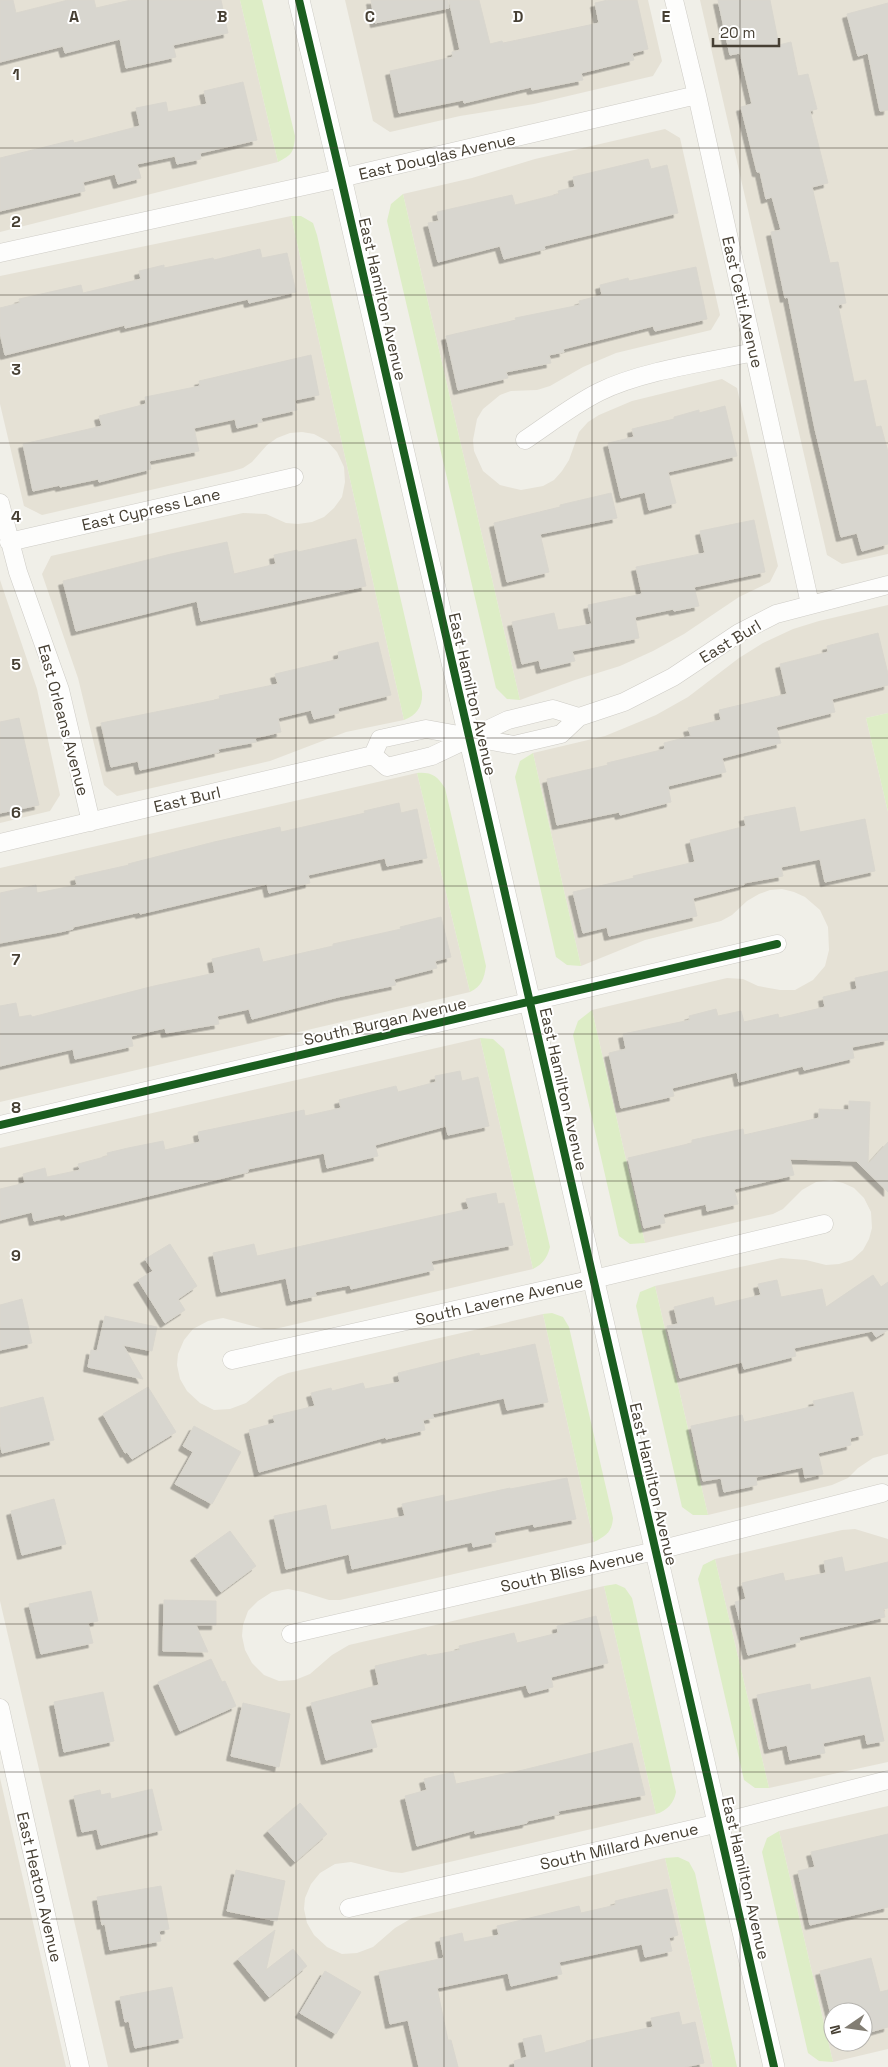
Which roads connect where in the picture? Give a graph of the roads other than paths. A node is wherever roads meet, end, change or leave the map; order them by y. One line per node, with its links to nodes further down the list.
1 (299, 0): 4 (street, East Hamilton Avenue)
2 (674, 0): 3 (street, East Cetti Avenue)
3 (697, 95): 4 (street, East Douglas Avenue); 6 (street, East Cetti Avenue)
4 (341, 178): 5 (street, East Douglas Avenue); 14 (street, East Hamilton Avenue)
5 (0, 254)
6 (754, 352): 7 (street); 12 (street, East Cetti Avenue)
7 (525, 440)
8 (294, 477): 10 (street, East Cypress Lane)
9 (0, 503): 10 (street, East Orleans Avenue)
10 (8, 542): 16 (street, East Orleans Avenue)
11 (888, 585): 12 (street, East Burl)
12 (810, 604): 13 (street, East Burl)
13 (579, 717): 14 (street); 14 (street, East Burl)
14 (470, 738): 15 (street); 15 (street, East Burl); 19 (street, East Hamilton Avenue)
15 (373, 755): 16 (street, East Burl)
16 (91, 822): 17 (street, East Burl)
17 (0, 843)
18 (777, 944): 19 (street, South Burgan Avenue)
19 (529, 1002): 20 (street, South Burgan Avenue); 22 (street, East Hamilton Avenue)
20 (0, 1125)
21 (824, 1224): 22 (street, South Laverne Avenue)
22 (594, 1279): 23 (street, South Laverne Avenue); 25 (street, East Hamilton Avenue)
23 (232, 1360)
24 (882, 1493): 25 (street, South Bliss Avenue)
25 (655, 1551): 26 (street, South Bliss Avenue); 29 (street, East Hamilton Avenue)
26 (291, 1634)
27 (0, 1708): 31 (street, East Heaton Avenue)
28 (888, 1780): 29 (street, South Millard Avenue)
29 (719, 1823): 30 (street, South Millard Avenue); 32 (street, East Hamilton Avenue)
30 (349, 1908)
31 (80, 2067)
32 (774, 2067)

